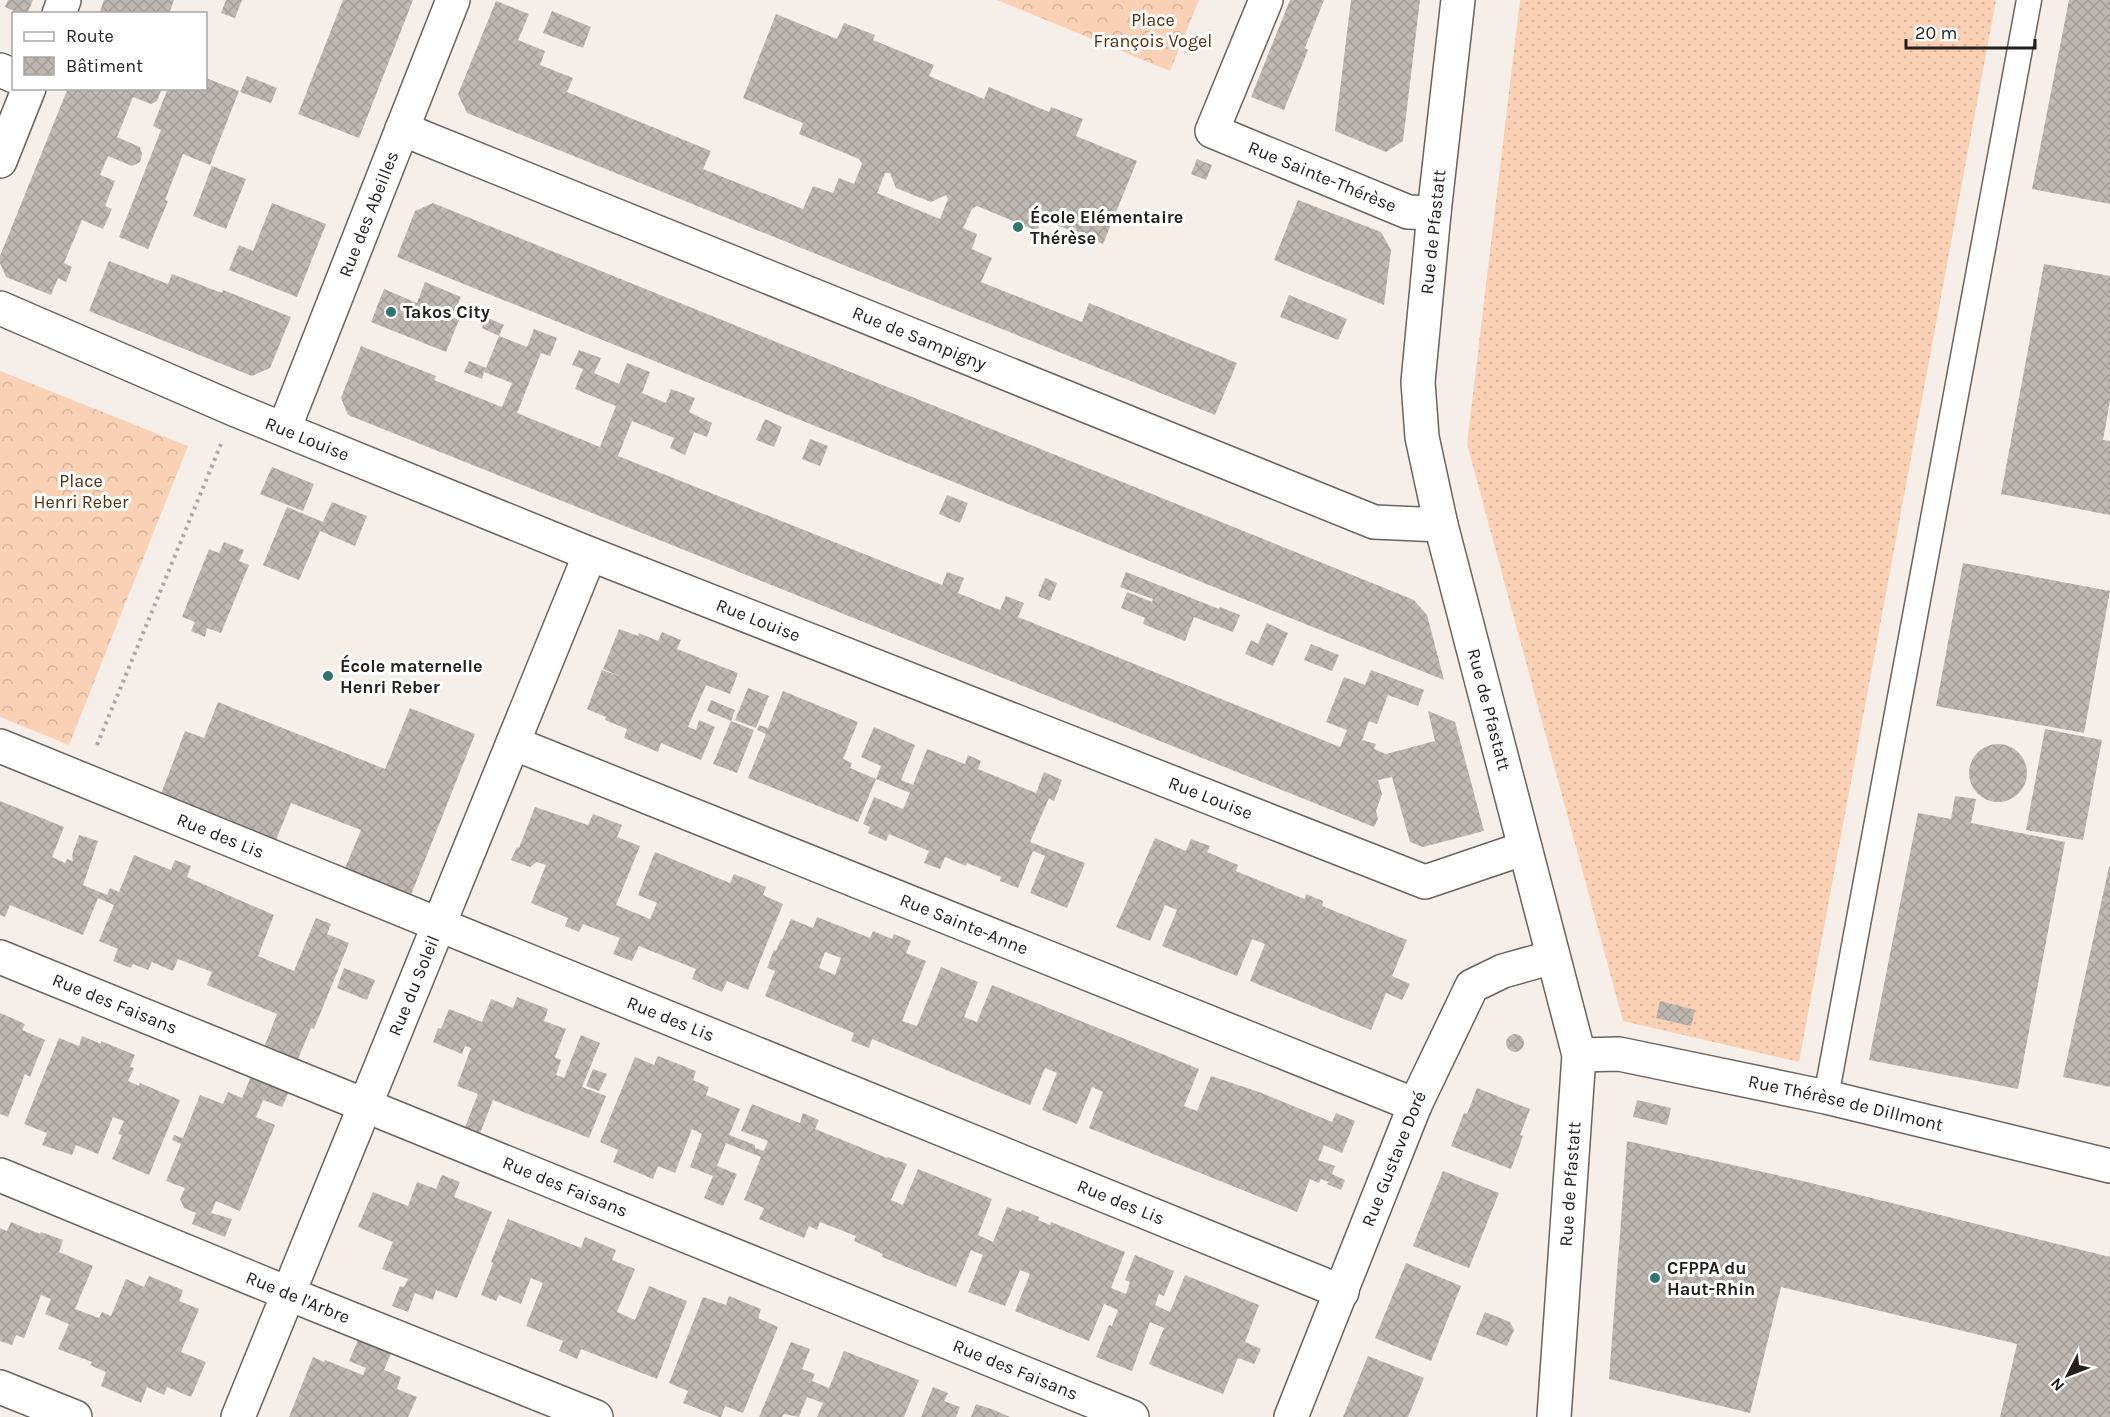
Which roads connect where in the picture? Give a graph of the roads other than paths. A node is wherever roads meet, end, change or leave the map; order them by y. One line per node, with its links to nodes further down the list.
1 (453, 0): 6 (street, Rue des Abeilles)
2 (1266, 0): 8 (street, Rue Sainte-Thérèse)
3 (1458, 0): 8 (street, Rue de Pfastatt)
4 (2029, 0): 20 (lane)
5 (28, 90): 7 (street)
6 (402, 129): 10 (street, Rue des Abeilles); 11 (street, Rue de Sampigny)
7 (0, 161)
8 (1434, 213): 11 (street, Rue de Pfastatt)
9 (0, 308): 10 (street, Rue Louise)
10 (284, 429): 12 (street, Rue Louise)
11 (1441, 525): 15 (street, Rue de Pfastatt)
12 (590, 554): 13 (street, Rue du Soleil); 15 (street, Rue Louise)
13 (513, 743): 16 (street, Rue du Soleil); 21 (street, Rue Sainte-Anne)
14 (0, 746): 16 (street, Rue des Lis)
15 (1526, 848): 18 (street, Rue de Pfastatt)
16 (439, 924): 22 (street, Rue du Soleil); 25 (street, Rue des Lis)
17 (0, 957): 22 (street, Rue des Faisans)
18 (1553, 957): 19 (street, Rue de Pfastatt); 21 (street, Rue Gustave Doré)
19 (1579, 1055): 20 (street, Rue Thérèse de Dillmont); 33 (street, Rue de Pfastatt)
20 (1826, 1097): 23 (street, Rue Thérèse de Dillmont)
21 (1415, 1105): 25 (street, Rue Gustave Doré)
22 (365, 1106): 26 (street, Rue du Soleil); 31 (street, Rue des Faisans)
23 (2110, 1166)
24 (0, 1175): 26 (street, Rue de l'Arbre)
25 (1342, 1292): 32 (street, Rue Gustave Doré)
26 (287, 1293): 29 (street, Rue du Soleil); 30 (street, Rue de l'Arbre)
27 (0, 1387): 28 (street)
28 (75, 1417)
29 (238, 1417)
30 (597, 1417)
31 (1132, 1417)
32 (1291, 1417)
33 (1554, 1417)

